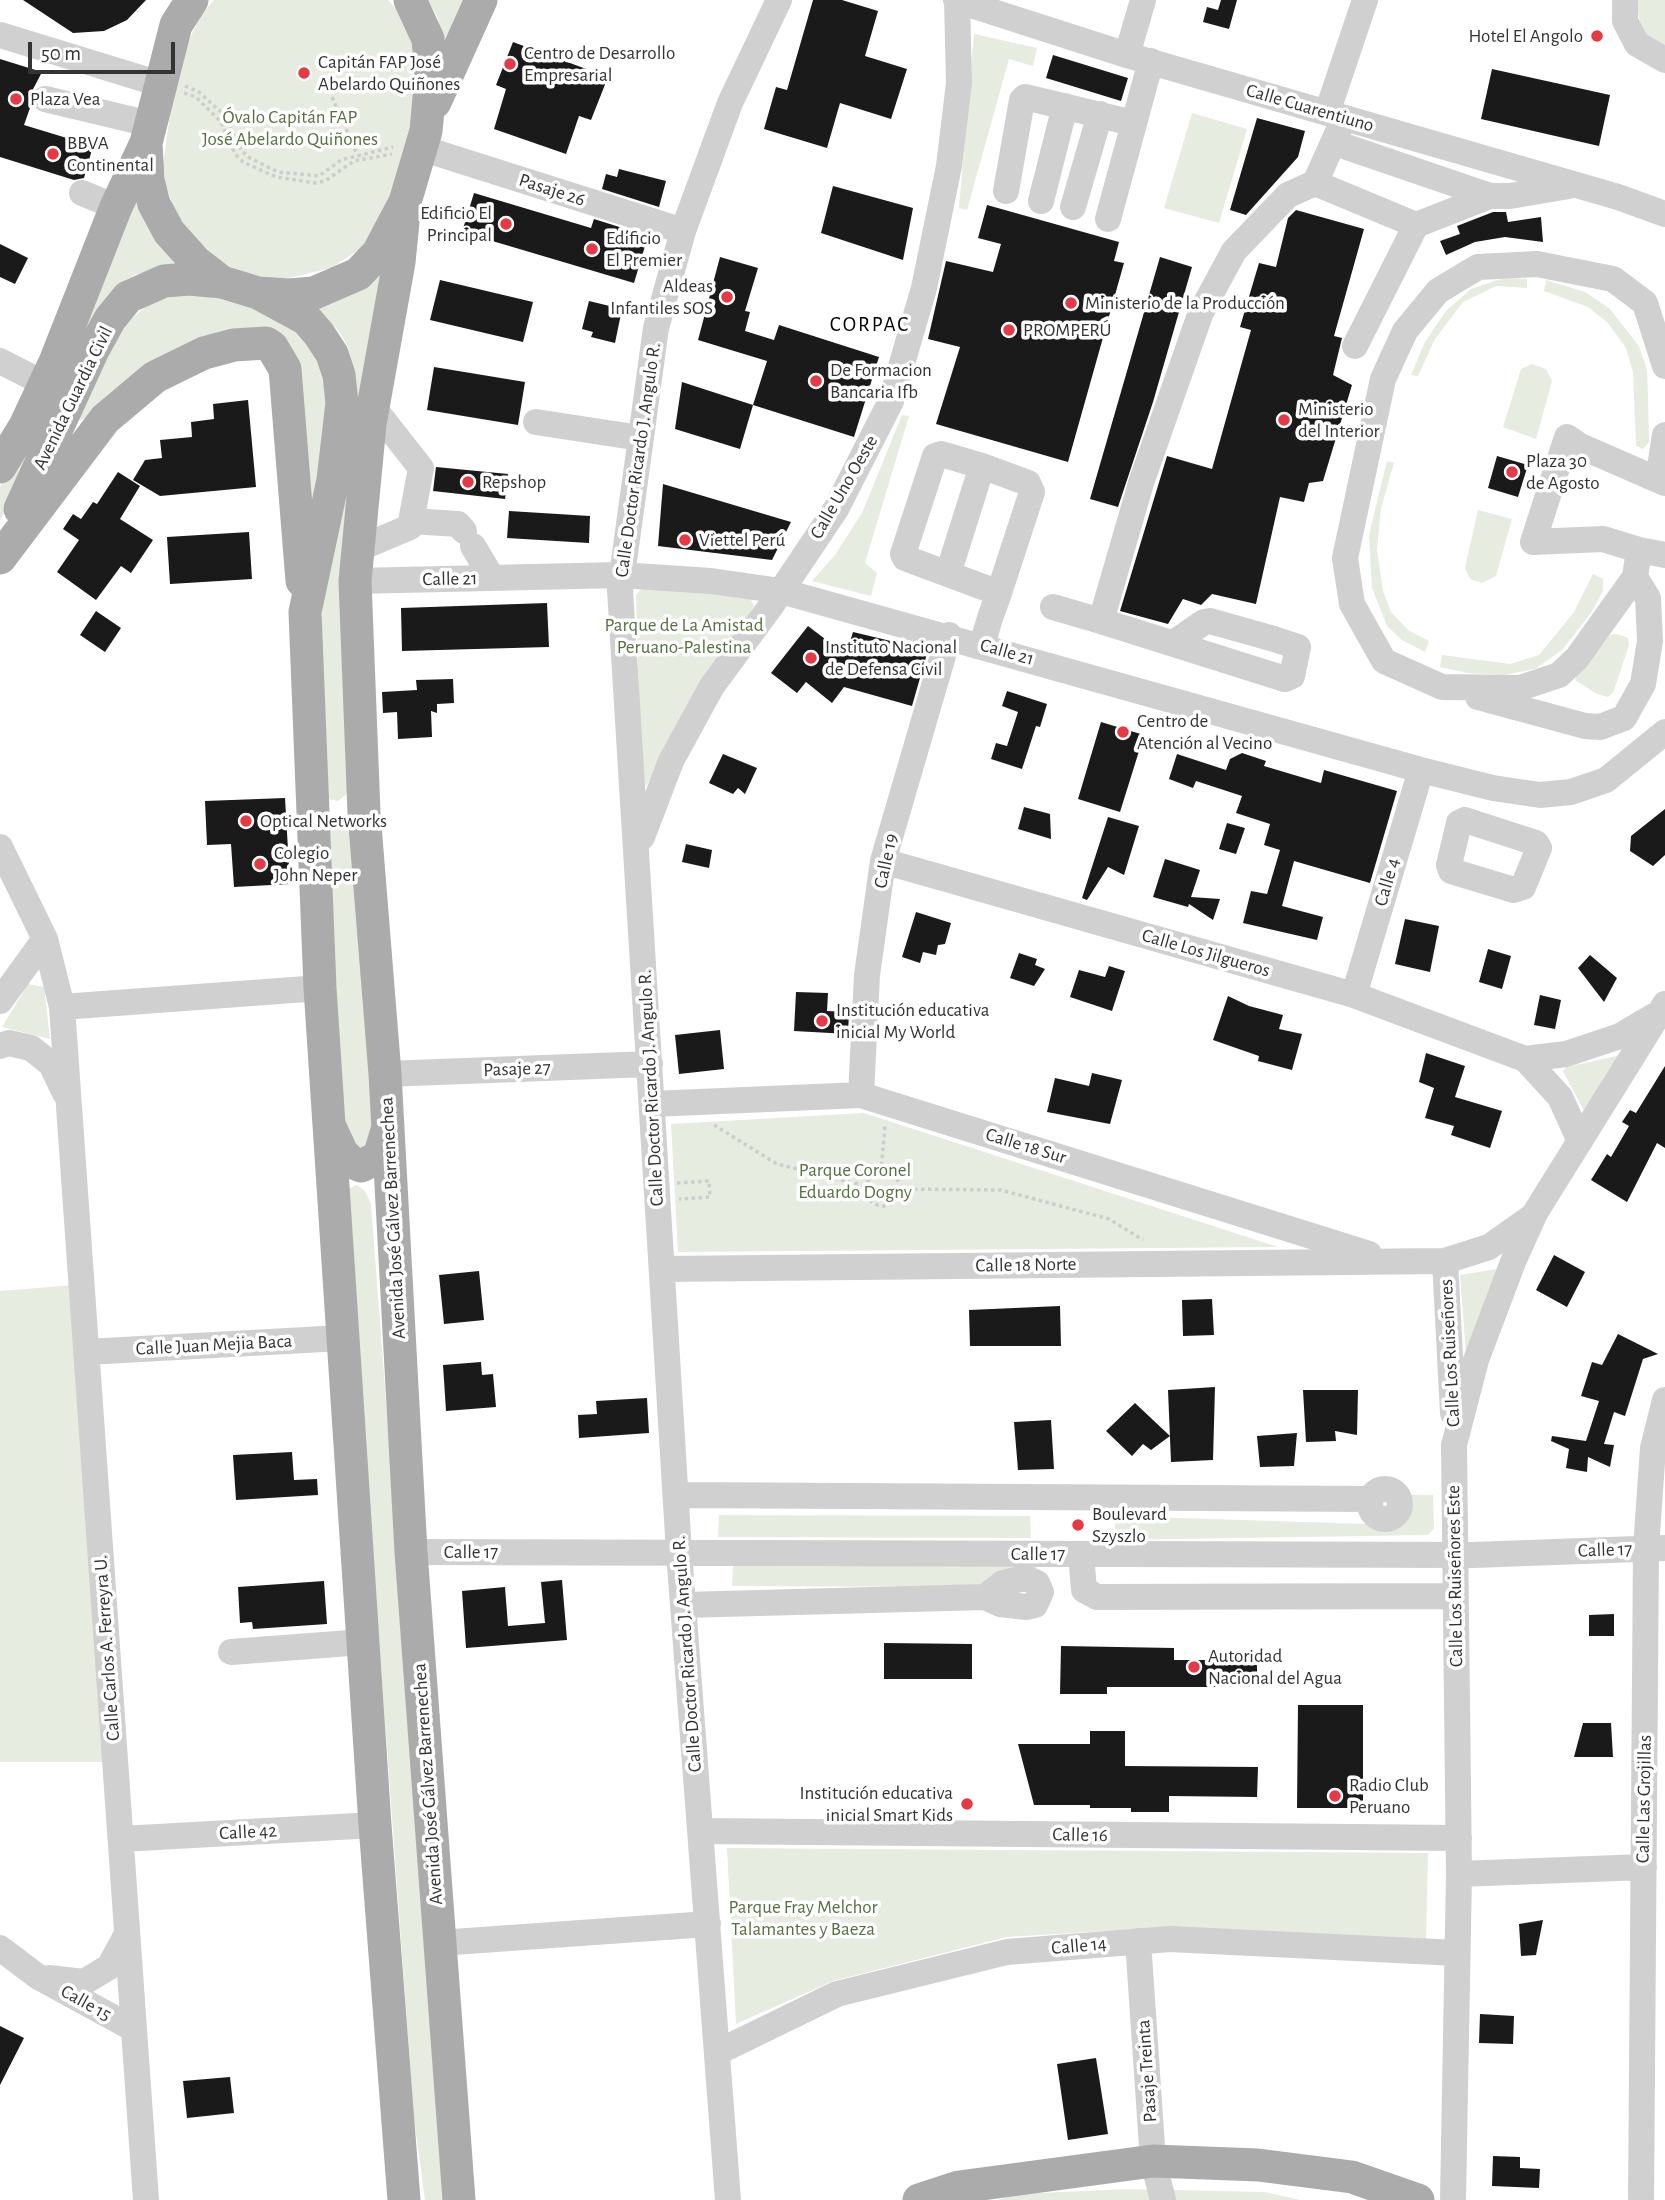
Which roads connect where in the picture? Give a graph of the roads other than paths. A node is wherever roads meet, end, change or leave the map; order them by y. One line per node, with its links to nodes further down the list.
1 (410, 0): 20 (main road)
2 (481, 0): 20 (main road)
3 (779, 0): 33 (street, Calle Doctor Ricardo J. Angulo R.)
4 (957, 0): 10 (street, Calle Cuarentiuno); 61 (street, Calle Uno Oeste)
5 (1143, 0): 10 (street)
6 (1365, 0): 16 (street)
7 (1625, 0): 11 (street)
8 (183, 8): 12 (main road)
9 (0, 36): 12 (street)
10 (1139, 58): 16 (street, Calle Cuarentiuno); 17 (street)
11 (1665, 60)
12 (161, 80): 18 (main road)
13 (45, 99): 18 (street)
14 (1065, 106): 15 (street); 23 (street); 26 (street)
15 (1100, 114): 17 (street); 29 (street)
16 (1336, 115): 19 (street); 22 (street, Calle Cuarentiuno)
17 (1133, 123): 31 (street)
18 (148, 133): 28 (main road, Avenida Guardia Civil); 34 (main road)
19 (1335, 143): 21 (street); 25 (street)
20 (421, 149): 27 (main road); 33 (street, Pasaje 26)
21 (1315, 183): 32 (street); 65 (street)
22 (1576, 185): 25 (street); 30 (street, Calle Cuarentiuno)
23 (1006, 191)
24 (82, 193): 28 (street)
25 (1490, 196): 32 (street)
26 (1041, 201)
27 (405, 202): 36 (main road); 42 (main road, Avenida José Gálvez Barrenechea)
28 (116, 207): 41 (main road, Avenida Guardia Civil)
29 (1073, 207)
30 (1665, 214)
31 (1108, 219)
32 (1416, 225): 38 (street)
33 (681, 238): 45 (street, Calle Doctor Ricardo J. Angulo R.)
34 (222, 282): 36 (main road); 53 (main road, Avenida Guardia Civil)
35 (1624, 288): 37 (street); 40 (street); 69 (street)
36 (258, 293): 64 (main road)
37 (1665, 297)
38 (1355, 346)
39 (0, 361): 41 (street)
40 (1665, 366)
41 (45, 384): 47 (main road, Avenida Guardia Civil)
42 (373, 407): 50 (street); 51 (main road, Avenida José Gálvez Barrenechea)
43 (536, 422): 45 (street)
44 (1665, 435): 48 (street)
45 (640, 438): 57 (street, Calle Doctor Ricardo J. Angulo R.)
46 (982, 466): 56 (street); 56 (street); 62 (street)
47 (0, 467)
48 (1665, 474)
49 (1665, 483): 52 (street)
50 (411, 521): 51 (street); 59 (street)
51 (358, 549): 60 (main road, Avenida José Gálvez Barrenechea)
52 (1639, 550): 54 (street); 58 (street)
53 (0, 552)
54 (1665, 555)
55 (0, 558): 64 (main road)
56 (948, 574): 62 (street)
57 (620, 575): 59 (street, Calle 21); 61 (street, Calle 21); 77 (street, Calle Doctor Ricardo J. Angulo R.)
58 (1635, 577): 69 (street); 69 (street)
59 (492, 578): 60 (street, Calle 21)
60 (355, 581): 73 (main road, Avenida José Gálvez Barrenechea)
61 (781, 591): 66 (street, Calle 21); 77 (street, Calle Uno Oeste)
62 (999, 593): 67 (street)
63 (1053, 607): 65 (street)
64 (305, 612): 74 (main road)
65 (1101, 621): 68 (street)
66 (949, 635): 67 (street, Calle 21); 78 (street, Calle 19)
67 (982, 645): 71 (street, Calle 21)
68 (1298, 647)
69 (1442, 687)
70 (1665, 732): 72 (street, Calle 21)
71 (1421, 770): 72 (street, Calle 21); 81 (street, Calle 4)
72 (1508, 790): 75 (street)
73 (364, 813): 74 (main road); 88 (main road, Avenida José Gálvez Barrenechea)
74 (312, 815): 80 (main road)
75 (1499, 831)
76 (0, 847): 79 (street, Calle Carlos A. Ferreyra U.)
77 (637, 852): 87 (street, Calle Doctor Ricardo J. Angulo R.)
78 (883, 861): 81 (street, Calle Los Jilgueros); 89 (street, Calle 19)
79 (45, 939): 82 (street); 83 (street, Calle Carlos A. Ferreyra U.)
80 (320, 988): 83 (street); 92 (main road)
81 (1354, 995): 86 (street, Calle Los Jilgueros)
82 (0, 1001)
83 (62, 1007): 90 (street, Calle Carlos A. Ferreyra U.)
84 (1662, 1009): 86 (street, Calle Los Jilgueros); 94 (street, Calle Los Ruiseñores Este)
85 (0, 1046): 90 (street, Calle Carlos A. Ferreyra U.)
86 (1525, 1059): 94 (street, Calle Los Jilgueros)
87 (650, 1064): 88 (street, Pasaje 27); 91 (street, Calle Doctor Ricardo J. Angulo R.)
88 (385, 1074): 93 (main road, Avenida José Gálvez Barrenechea)
89 (861, 1095): 91 (street, Calle 18 Sur); 98 (street, Calle 18 Sur)
90 (69, 1100): 102 (street, Calle Carlos A. Ferreyra U.)
91 (652, 1104): 100 (street, Calle Doctor Ricardo J. Angulo R.)
92 (329, 1125): 93 (main road); 95 (main road)
93 (388, 1126): 96 (main road, Avenida José Gálvez Barrenechea)
94 (1580, 1140): 97 (street, Calle Los Ruiseñores Este)
95 (337, 1210): 96 (main road); 101 (main road)
96 (393, 1213): 108 (main road, Avenida José Gálvez Barrenechea)
97 (1535, 1213): 99 (street, Calle 18 Norte); 104 (street, Calle Los Ruiseñores Este)
98 (1391, 1261): 99 (street, Calle 18 Norte); 100 (street, Calle 18 Norte)
99 (1445, 1261): 104 (street, Calle Los Ruiseñores)
100 (662, 1269): 105 (street, Calle Doctor Ricardo J. Angulo R.)
101 (342, 1338): 102 (street, Calle Juan Mejia Baca); 115 (main road)
102 (86, 1352): 120 (street, Calle Carlos A. Ferreyra U.)
103 (1665, 1400): 107 (street, Calle Las Grojillas)
104 (1454, 1446): 111 (street, Calle Los Ruiseñores Este)
105 (676, 1495): 106 (street); 109 (street, Calle Doctor Ricardo J. Angulo R.)
106 (1371, 1499)
107 (1656, 1548): 111 (street, Calle 17); 121 (street, Calle Las Grojillas)
108 (411, 1552): 109 (street, Calle 17); 127 (main road, Avenida José Gálvez Barrenechea)
109 (679, 1552): 110 (street, Calle 17); 114 (street, Calle Doctor Ricardo J. Angulo R.)
110 (1081, 1554): 111 (street, Calle 17); 112 (street)
111 (1454, 1555): 112 (street, Calle Los Ruiseñores Este)
112 (1455, 1596): 119 (street, Calle Los Ruiseñores Este)
113 (985, 1597): 114 (street)
114 (682, 1605): 118 (street, Calle Doctor Ricardo J. Angulo R.)
115 (363, 1642): 116 (street); 117 (main road)
116 (231, 1652)
117 (375, 1825): 120 (street, Calle 42); 135 (main road)
118 (701, 1831): 119 (street, Calle 16); 123 (street, Calle Doctor Ricardo J. Angulo R.)
119 (1459, 1838): 122 (street, Calle Los Ruiseñores Este)
120 (121, 1839): 124 (street, Calle Carlos A. Ferreyra U.)
121 (1644, 1867): 122 (street); 125 (street, Calle Las Grojillas)
122 (1459, 1874): 129 (street, Calle Los Ruiseñores Este)
123 (708, 1924): 127 (street); 132 (street, Calle Doctor Ricardo J. Angulo R.)
124 (127, 1934): 130 (street, Calle 15); 131 (street, Calle Carlos A. Ferreyra U.)
125 (1653, 1939): 142 (street, Calle Las Grojillas)
126 (1138, 1941): 129 (street, Calle 14); 132 (street, Calle 14); 133 (street, Pasaje Treinta)
127 (439, 1942): 136 (main road, Avenida José Gálvez Barrenechea)
128 (0, 1948): 130 (street, Calle 15)
129 (1457, 1954): 141 (street, Calle Los Ruiseñores Este)
130 (37, 1976): 131 (street, Calle 15)
131 (134, 2029): 134 (street, Calle Carlos A. Ferreyra U.)
132 (718, 2052): 137 (street, Calle Doctor Ricardo J. Angulo R.)
133 (1153, 2161): 138 (main road); 139 (street, Pasaje Treinta); 140 (main road)
134 (145, 2198)
135 (404, 2200)
136 (459, 2200)
137 (728, 2200)
138 (919, 2200)
139 (1163, 2200)
140 (1418, 2200)
141 (1453, 2200)
142 (1641, 2200)

